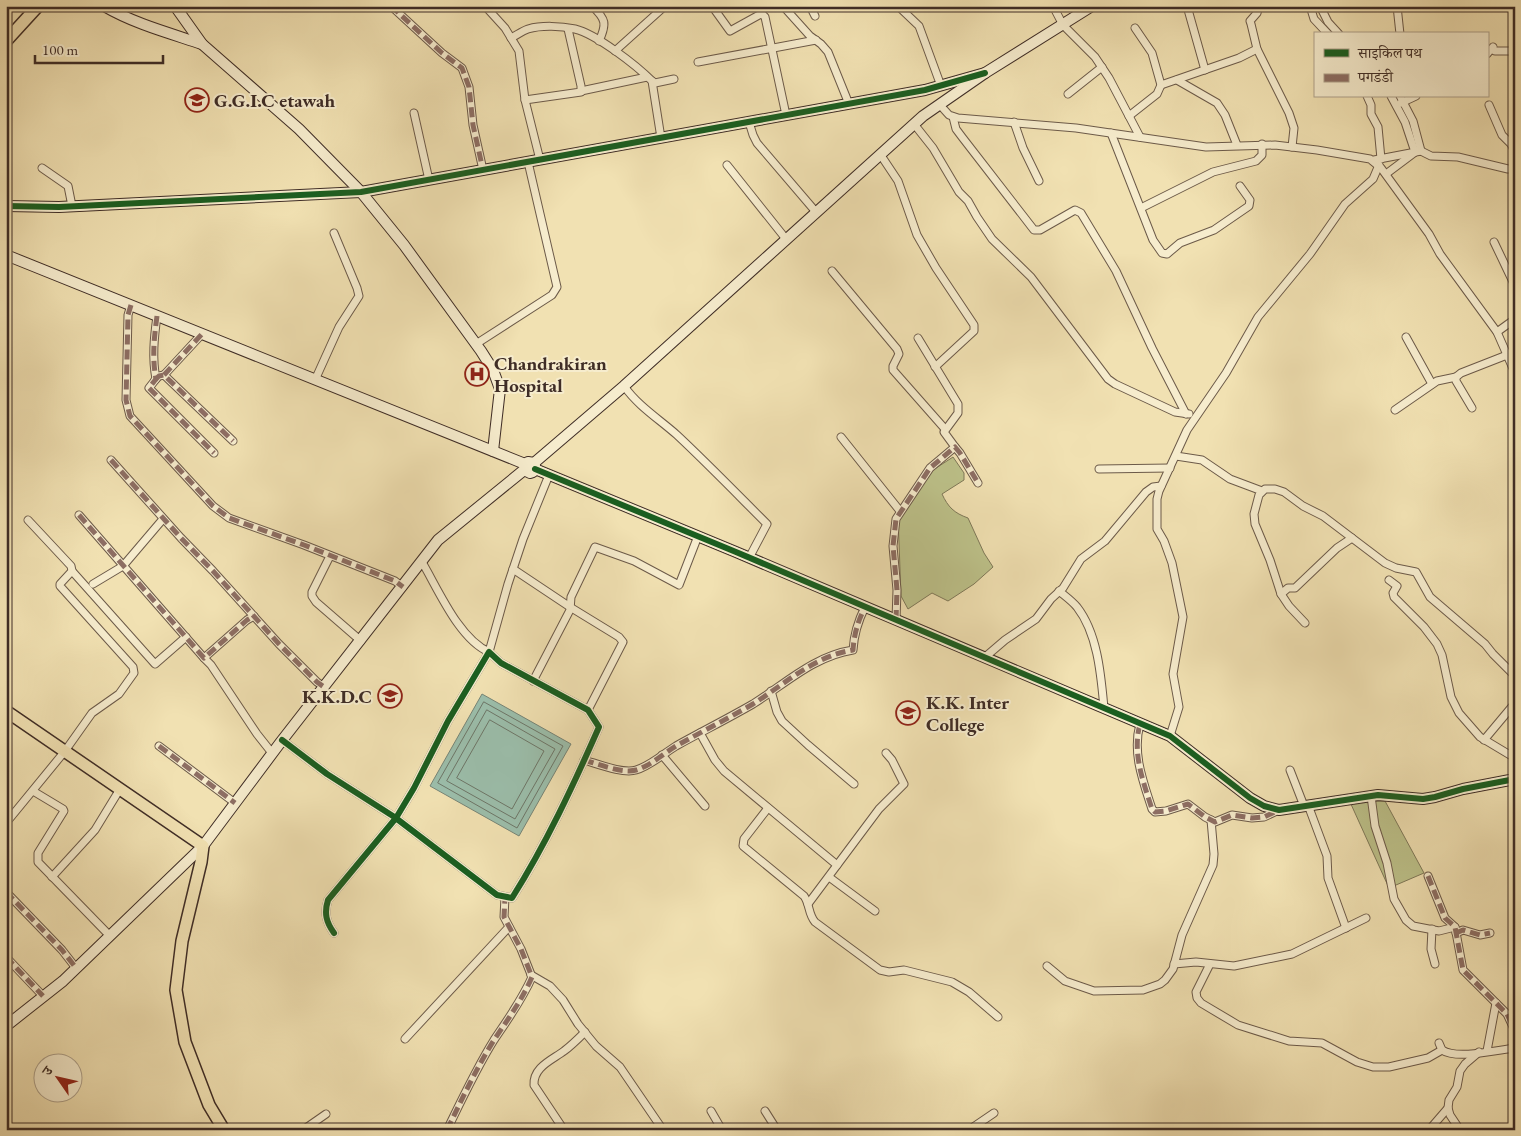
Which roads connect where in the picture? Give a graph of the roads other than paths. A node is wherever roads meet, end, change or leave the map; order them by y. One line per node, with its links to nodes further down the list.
1 (38, 6): 28 (main road)
2 (104, 6): 30 (street)
3 (176, 6): 30 (street)
4 (391, 6): 75 (street)
5 (485, 6): 26 (street)
6 (592, 6): 29 (street)
7 (665, 6): 33 (street)
8 (712, 6): 31 (street)
9 (784, 6): 27 (street)
10 (810, 6): 19 (street)
11 (898, 6): 44 (street)
12 (1053, 6): 20 (street)
13 (1092, 6): 20 (street)
14 (1187, 6): 38 (street)
15 (1259, 6): 32 (street)
16 (1310, 6): 23 (street)
17 (1320, 6): 24 (street)
18 (1397, 6): 25 (street)
19 (815, 16)
20 (1063, 24): 37 (street); 39 (street)
21 (1135, 28): 43 (street)
22 (568, 29): 26 (street); 29 (street); 45 (street)
23 (1326, 32)
24 (1337, 32)
25 (1400, 32)
26 (511, 38): 48 (street)
27 (816, 40): 31 (street); 50 (street)
28 (6, 41)
29 (600, 41): 33 (street)
30 (202, 44): 79 (street)
31 (772, 48): 36 (street); 54 (street)
32 (1257, 49): 38 (street); 65 (street)
33 (615, 51): 40 (street)
34 (1515, 51): 35 (street)
35 (1488, 53)
36 (698, 62)
37 (1102, 67): 46 (street); 55 (street)
38 (1205, 70): 42 (street)
39 (985, 73): 44 (street); 51 (street)
40 (649, 79): 41 (street); 45 (street); 62 (street)
41 (674, 79)
42 (1177, 80): 43 (street); 64 (street)
43 (1162, 85): 55 (street)
44 (941, 86): 50 (street)
45 (581, 91): 48 (street)
46 (1068, 94)
47 (1368, 98): 72 (street)
48 (525, 100): 69 (street)
49 (1399, 101): 66 (street)
50 (849, 104): 54 (street)
51 (940, 104): 56 (street); 59 (street)
52 (1489, 105): 67 (street)
53 (414, 113): 76 (street)
54 (786, 115): 57 (street)
55 (1129, 116): 61 (street)
56 (953, 117): 58 (street); 109 (street)
57 (749, 122): 62 (street); 83 (street)
58 (1014, 122): 60 (street); 77 (street)
59 (914, 124): 68 (street); 109 (street)
60 (1111, 133): 61 (street); 82 (street)
61 (1140, 137): 64 (street)
62 (661, 138): 69 (street)
63 (1262, 144): 64 (street); 65 (street); 82 (street)
64 (1237, 145)
65 (1292, 147): 72 (street)
66 (1418, 151): 72 (street); 72 (street); 74 (street)
67 (1515, 152)
68 (880, 154): 83 (street); 99 (street)
69 (540, 160): 70 (street)
70 (528, 162): 75 (street); 97 (street)
71 (727, 165): 85 (street)
72 (1380, 165): 93 (street); 110 (street)
73 (42, 168): 81 (street)
74 (1515, 169)
75 (483, 170): 76 (street)
76 (429, 180): 79 (street)
77 (1039, 181)
78 (1240, 186): 82 (street)
79 (361, 192): 81 (street); 97 (street)
80 (6, 206): 81 (street)
81 (72, 206)
82 (1141, 208)
83 (816, 212): 85 (street)
84 (334, 233): 104 (street)
85 (786, 239): 106 (street)
86 (1494, 242): 89 (street)
87 (6, 255): 90 (street)
88 (832, 271): 111 (street)
89 (1515, 286)
90 (131, 305): 91 (street); 132 (street)
91 (157, 316): 94 (street); 103 (street)
92 (1515, 319): 93 (street)
93 (1497, 332): 98 (street)
94 (202, 334): 101 (street); 104 (street)
95 (1406, 337): 105 (street)
96 (918, 338): 99 (street)
97 (476, 344): 115 (street)
98 (1507, 355): 100 (street); 102 (street)
99 (935, 367): 111 (street)
100 (1515, 373)
101 (164, 375): 103 (street); 113 (street)
102 (1456, 377): 105 (street); 107 (street)
103 (155, 380): 116 (street)
104 (315, 380): 115 (street)
105 (1432, 384): 108 (street)
106 (624, 386): 119 (street); 133 (street)
107 (1472, 408)
108 (1395, 410)
109 (1186, 414): 110 (street)
110 (1197, 415): 117 (street)
111 (945, 429): 114 (street)
112 (841, 438): 126 (street)
113 (233, 441)
114 (955, 448): 123 (street); 126 (street)
115 (493, 451): 119 (street)
116 (214, 453)
117 (1176, 456): 120 (street); 125 (street)
118 (111, 460): 128 (street)
119 (530, 466): 122 (street); 134 (street)
120 (1170, 468): 121 (street); 124 (street)
121 (1099, 469)
122 (550, 475): 130 (street); 136 (street)
123 (978, 483)
124 (1161, 486): 141 (street); 163 (street)
125 (1262, 491): 131 (street); 142 (street)
126 (900, 511): 146 (street)
127 (79, 515): 135 (street)
128 (163, 519): 135 (street); 145 (street)
129 (28, 520): 137 (street)
130 (698, 536): 133 (street); 143 (street)
131 (1352, 538): 142 (street); 153 (street)
132 (330, 556): 140 (street); 149 (street)
133 (749, 558): 144 (street)
134 (422, 562): 140 (street); 150 (street)
135 (123, 566): 139 (street); 148 (street)
136 (513, 569): 143 (street); 150 (street)
137 (72, 571): 148 (street); 167 (street)
138 (1389, 580): 165 (street)
139 (93, 584)
140 (403, 587): 149 (street)
141 (1059, 591): 152 (street); 158 (street)
142 (1281, 594): 147 (street)
143 (570, 607): 154 (street); 159 (street)
144 (865, 607): 146 (street); 156 (street)
145 (254, 616): 151 (street); 155 (street)
146 (896, 620): 152 (street)
147 (1305, 623)
148 (186, 637): 151 (street)
149 (361, 641): 155 (street)
150 (488, 652): 154 (street); 184 (street)
151 (204, 658): 168 (street)
152 (984, 658): 158 (street)
153 (1515, 676)
154 (534, 681): 159 (street)
155 (324, 687): 164 (street)
156 (771, 691): 162 (street); 175 (street)
157 (1515, 703): 165 (street)
158 (1104, 708): 161 (street)
159 (588, 710): 172 (street)
160 (6, 711): 167 (main road)
161 (1140, 724): 163 (street); 185 (street)
162 (700, 733): 170 (street); 182 (street)
163 (1170, 736): 183 (street)
164 (282, 740): 168 (street); 184 (street)
165 (1484, 740): 171 (street)
166 (160, 746): 179 (street)
167 (65, 751): 176 (main road); 177 (street)
168 (272, 753): 179 (street)
169 (886, 753): 188 (street)
170 (662, 755): 172 (street); 180 (street)
171 (1515, 758)
172 (584, 760): 193 (street)
173 (1290, 770): 181 (street)
174 (1515, 779): 178 (street)
175 (854, 784)
176 (120, 789): 187 (main road); 190 (street)
177 (33, 791): 186 (street); 190 (street)
178 (1371, 796): 181 (street); 199 (street)
179 (235, 803): 187 (street)
180 (705, 806)
181 (1306, 806): 183 (street); 198 (street)
182 (768, 808): 188 (street); 194 (street)
183 (1279, 810): 185 (street)
184 (396, 818): 193 (street); 201 (street)
185 (1213, 821): 205 (street)
186 (6, 823)
187 (203, 846): 203 (street); 226 (main road)
188 (837, 865): 191 (street)
189 (1428, 876): 200 (street)
190 (52, 877): 203 (street)
191 (829, 877): 194 (street); 195 (street)
192 (6, 892): 209 (street)
193 (505, 897): 197 (street)
194 (808, 904): 213 (street)
195 (875, 911)
196 (1366, 918): 198 (street)
197 (509, 927): 210 (street); 217 (street)
198 (1346, 928): 206 (street)
199 (1432, 929): 200 (street); 207 (street)
200 (1456, 930): 202 (street); 212 (street)
201 (334, 933)
202 (1490, 933)
203 (110, 936): 209 (street)
204 (6, 957): 211 (street)
205 (1174, 964): 206 (street); 208 (street)
206 (1210, 964): 219 (street)
207 (1435, 964)
208 (1048, 966)
209 (76, 968): 211 (street)
210 (531, 975): 216 (street); 228 (street)
211 (43, 996): 214 (street)
212 (1496, 1003): 215 (street); 219 (street)
213 (998, 1017)
214 (6, 1026)
215 (1515, 1030)
216 (585, 1032): 225 (street); 229 (street)
217 (405, 1039)
218 (1515, 1048): 219 (street)
219 (1483, 1052): 220 (street)
220 (1448, 1108): 233 (street); 234 (street)
221 (765, 1110): 231 (street)
222 (711, 1112): 230 (street)
223 (326, 1114): 227 (street)
224 (994, 1114): 232 (street)
225 (562, 1127)
226 (224, 1130)
227 (303, 1130)
228 (447, 1130)
229 (663, 1130)
230 (722, 1130)
231 (777, 1130)
232 (969, 1130)
233 (1429, 1130)
234 (1460, 1130)

